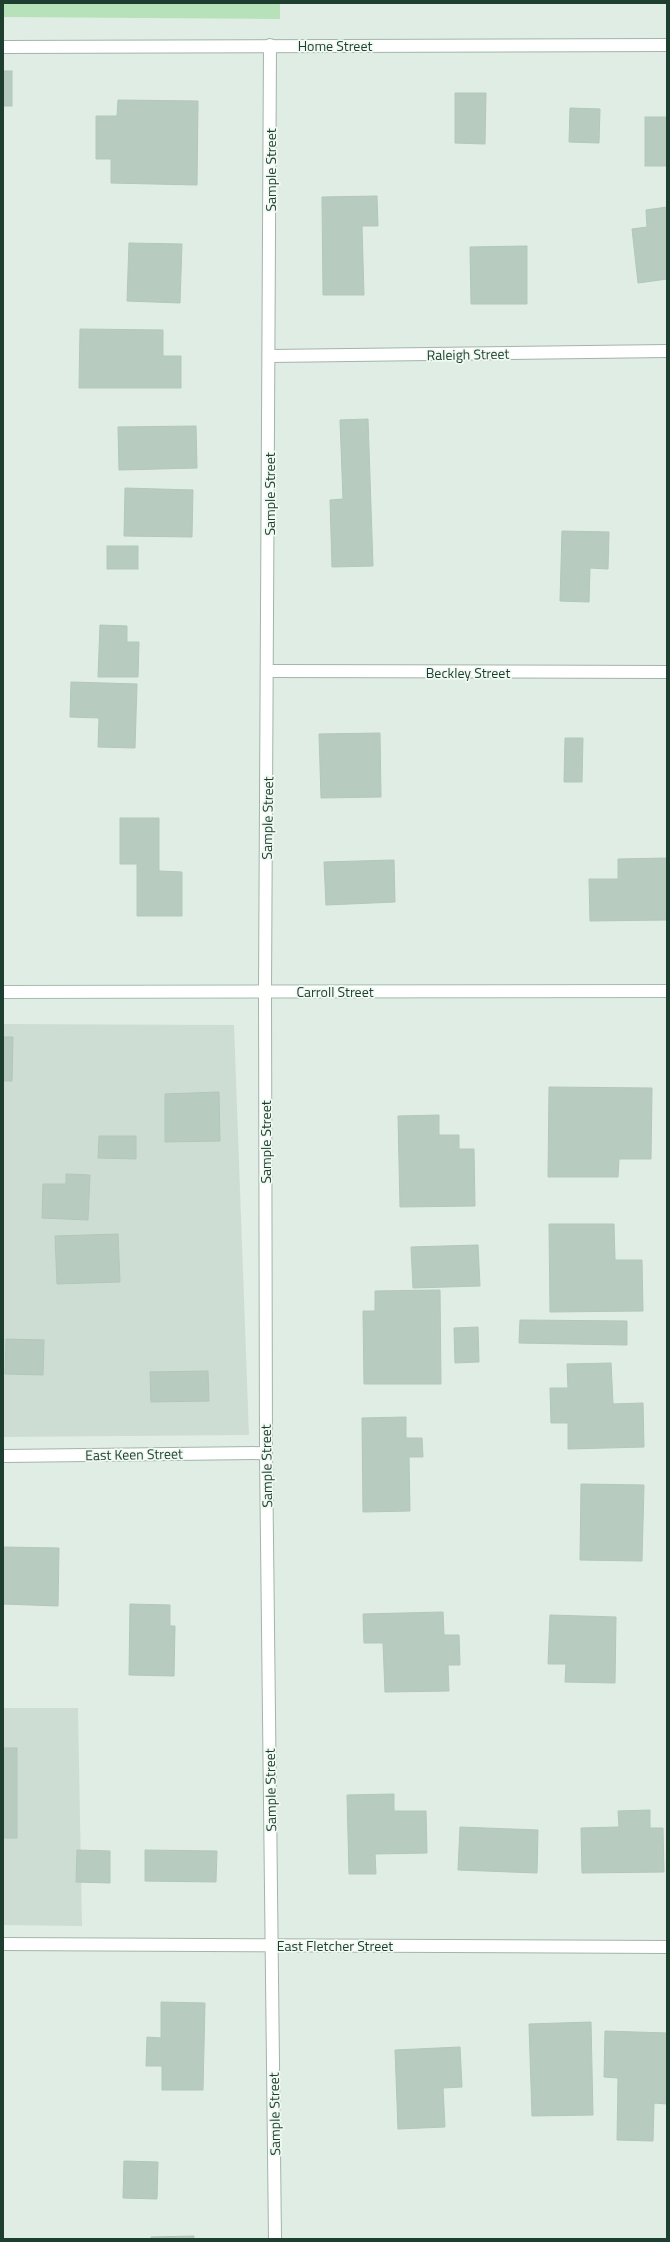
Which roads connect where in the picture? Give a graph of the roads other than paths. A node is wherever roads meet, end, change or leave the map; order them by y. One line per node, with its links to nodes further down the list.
1 (270, 45): 2 (street, Home Street); 3 (street, Home Street); 5 (street, Sample Street)
2 (667, 45)
3 (3, 47)
4 (667, 351): 5 (street, Raleigh Street)
5 (270, 356): 6 (street, Sample Street)
6 (268, 671): 7 (street, Beckley Street); 8 (street, Sample Street)
7 (667, 672)
8 (265, 991): 9 (street, Carroll Street); 10 (street, Carroll Street); 11 (street, Sample Street)
9 (667, 991)
10 (3, 992)
11 (266, 1453): 12 (street, East Keen Street); 14 (street, Sample Street)
12 (3, 1456)
13 (3, 1944): 14 (street, East Fletcher Street)
14 (272, 1945): 15 (street, East Fletcher Street); 16 (street, Sample Street)
15 (667, 1947)
16 (275, 2239)

